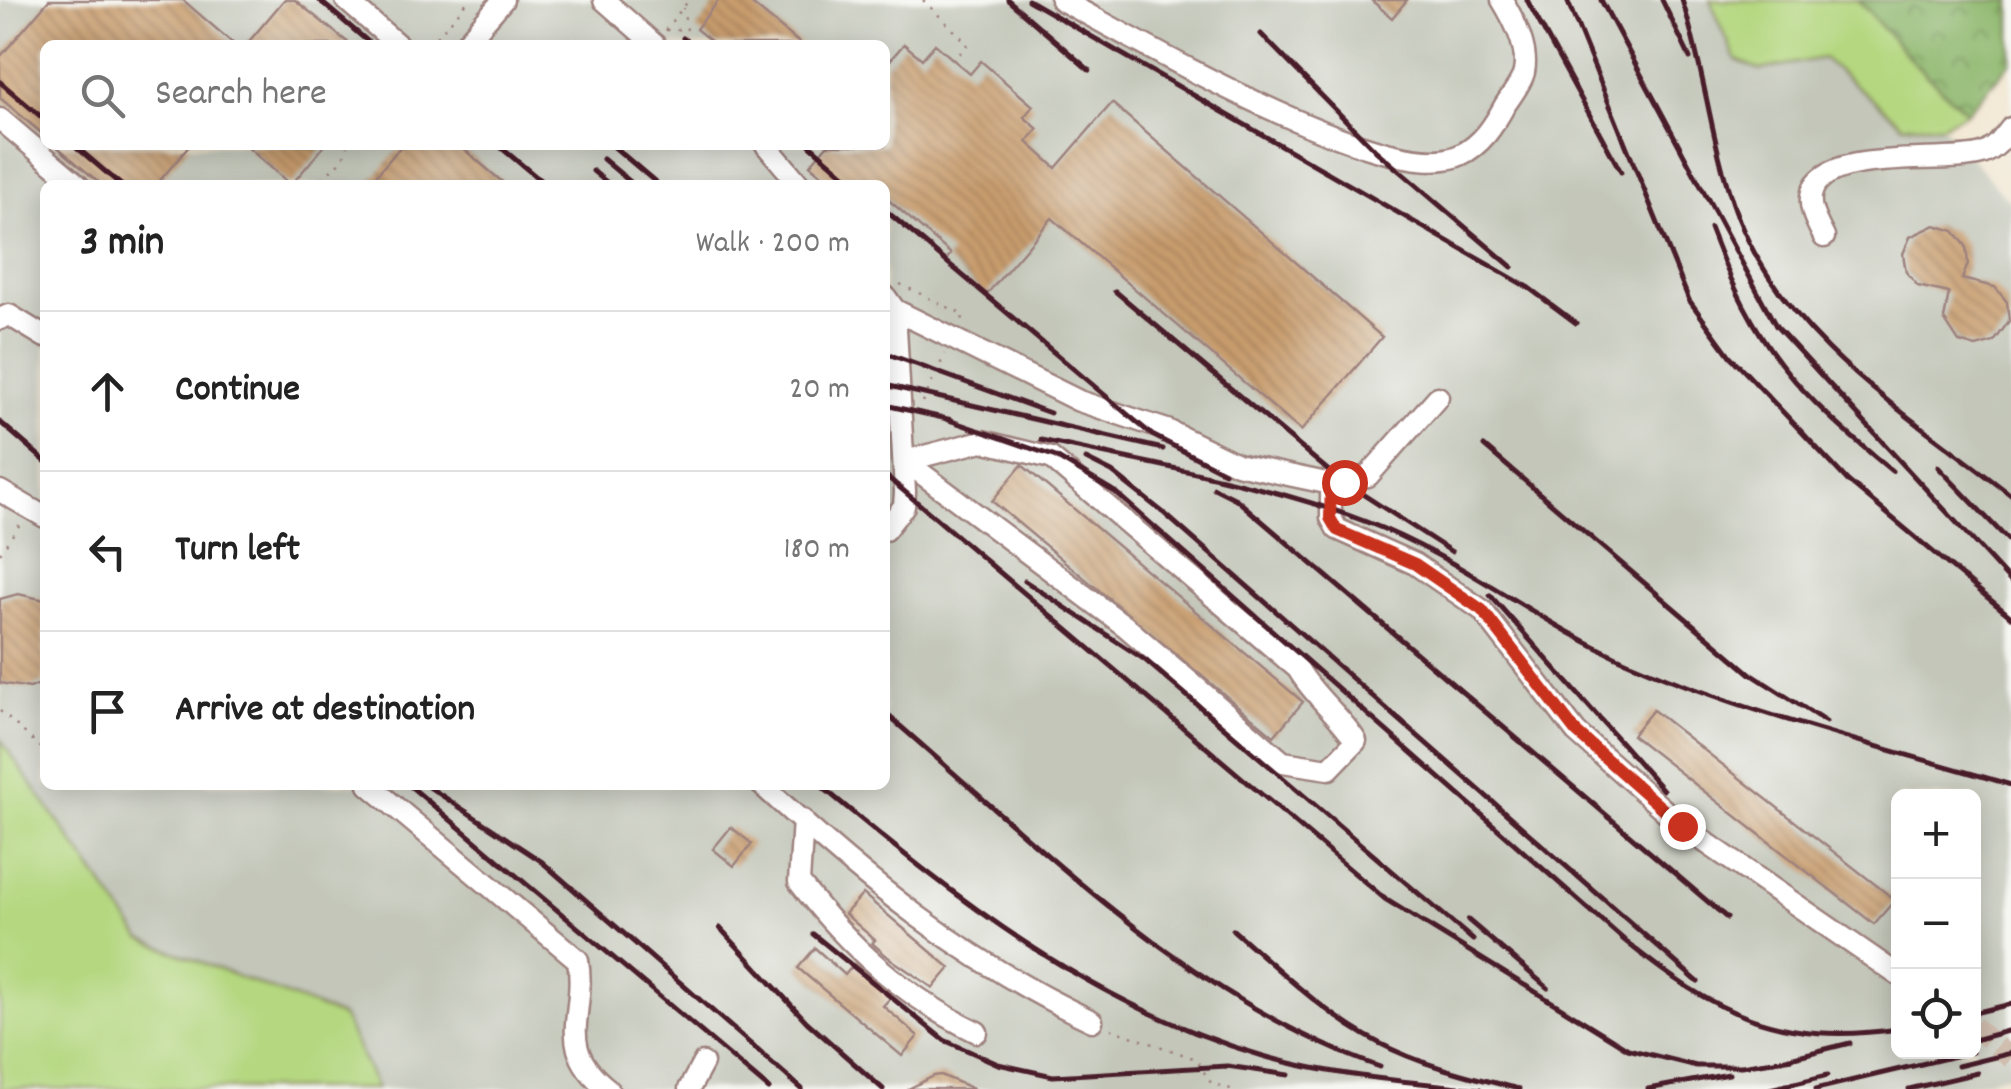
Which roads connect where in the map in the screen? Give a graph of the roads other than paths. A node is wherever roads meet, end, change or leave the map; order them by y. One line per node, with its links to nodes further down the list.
1 (346, 0): 7 (lane)
2 (503, 0): 8 (lane)
3 (604, 0): 6 (lane)
4 (1061, 0): 5 (lane)
5 (1502, 0)
6 (660, 36)
7 (392, 40)
8 (468, 40)
9 (0, 119): 12 (lane)
10 (2011, 128): 14 (lane)
11 (770, 150): 13 (lane)
12 (72, 180)
13 (796, 180)
14 (1824, 237)
15 (890, 303): 19 (lane); 20 (lane)
16 (0, 319): 17 (lane)
17 (40, 334)
18 (1438, 397): 20 (lane)
19 (904, 461): 19 (lane); 23 (lane)
20 (1331, 484): 27 (lane)
21 (0, 491): 22 (lane)
22 (38, 512)
23 (890, 524)
24 (374, 790): 31 (lane)
25 (768, 790): 26 (lane)
26 (802, 820): 28 (lane); 29 (lane)
27 (1891, 970)
28 (1092, 1020)
29 (977, 1032)
30 (704, 1063): 32 (lane)
31 (608, 1089)
32 (689, 1089)

